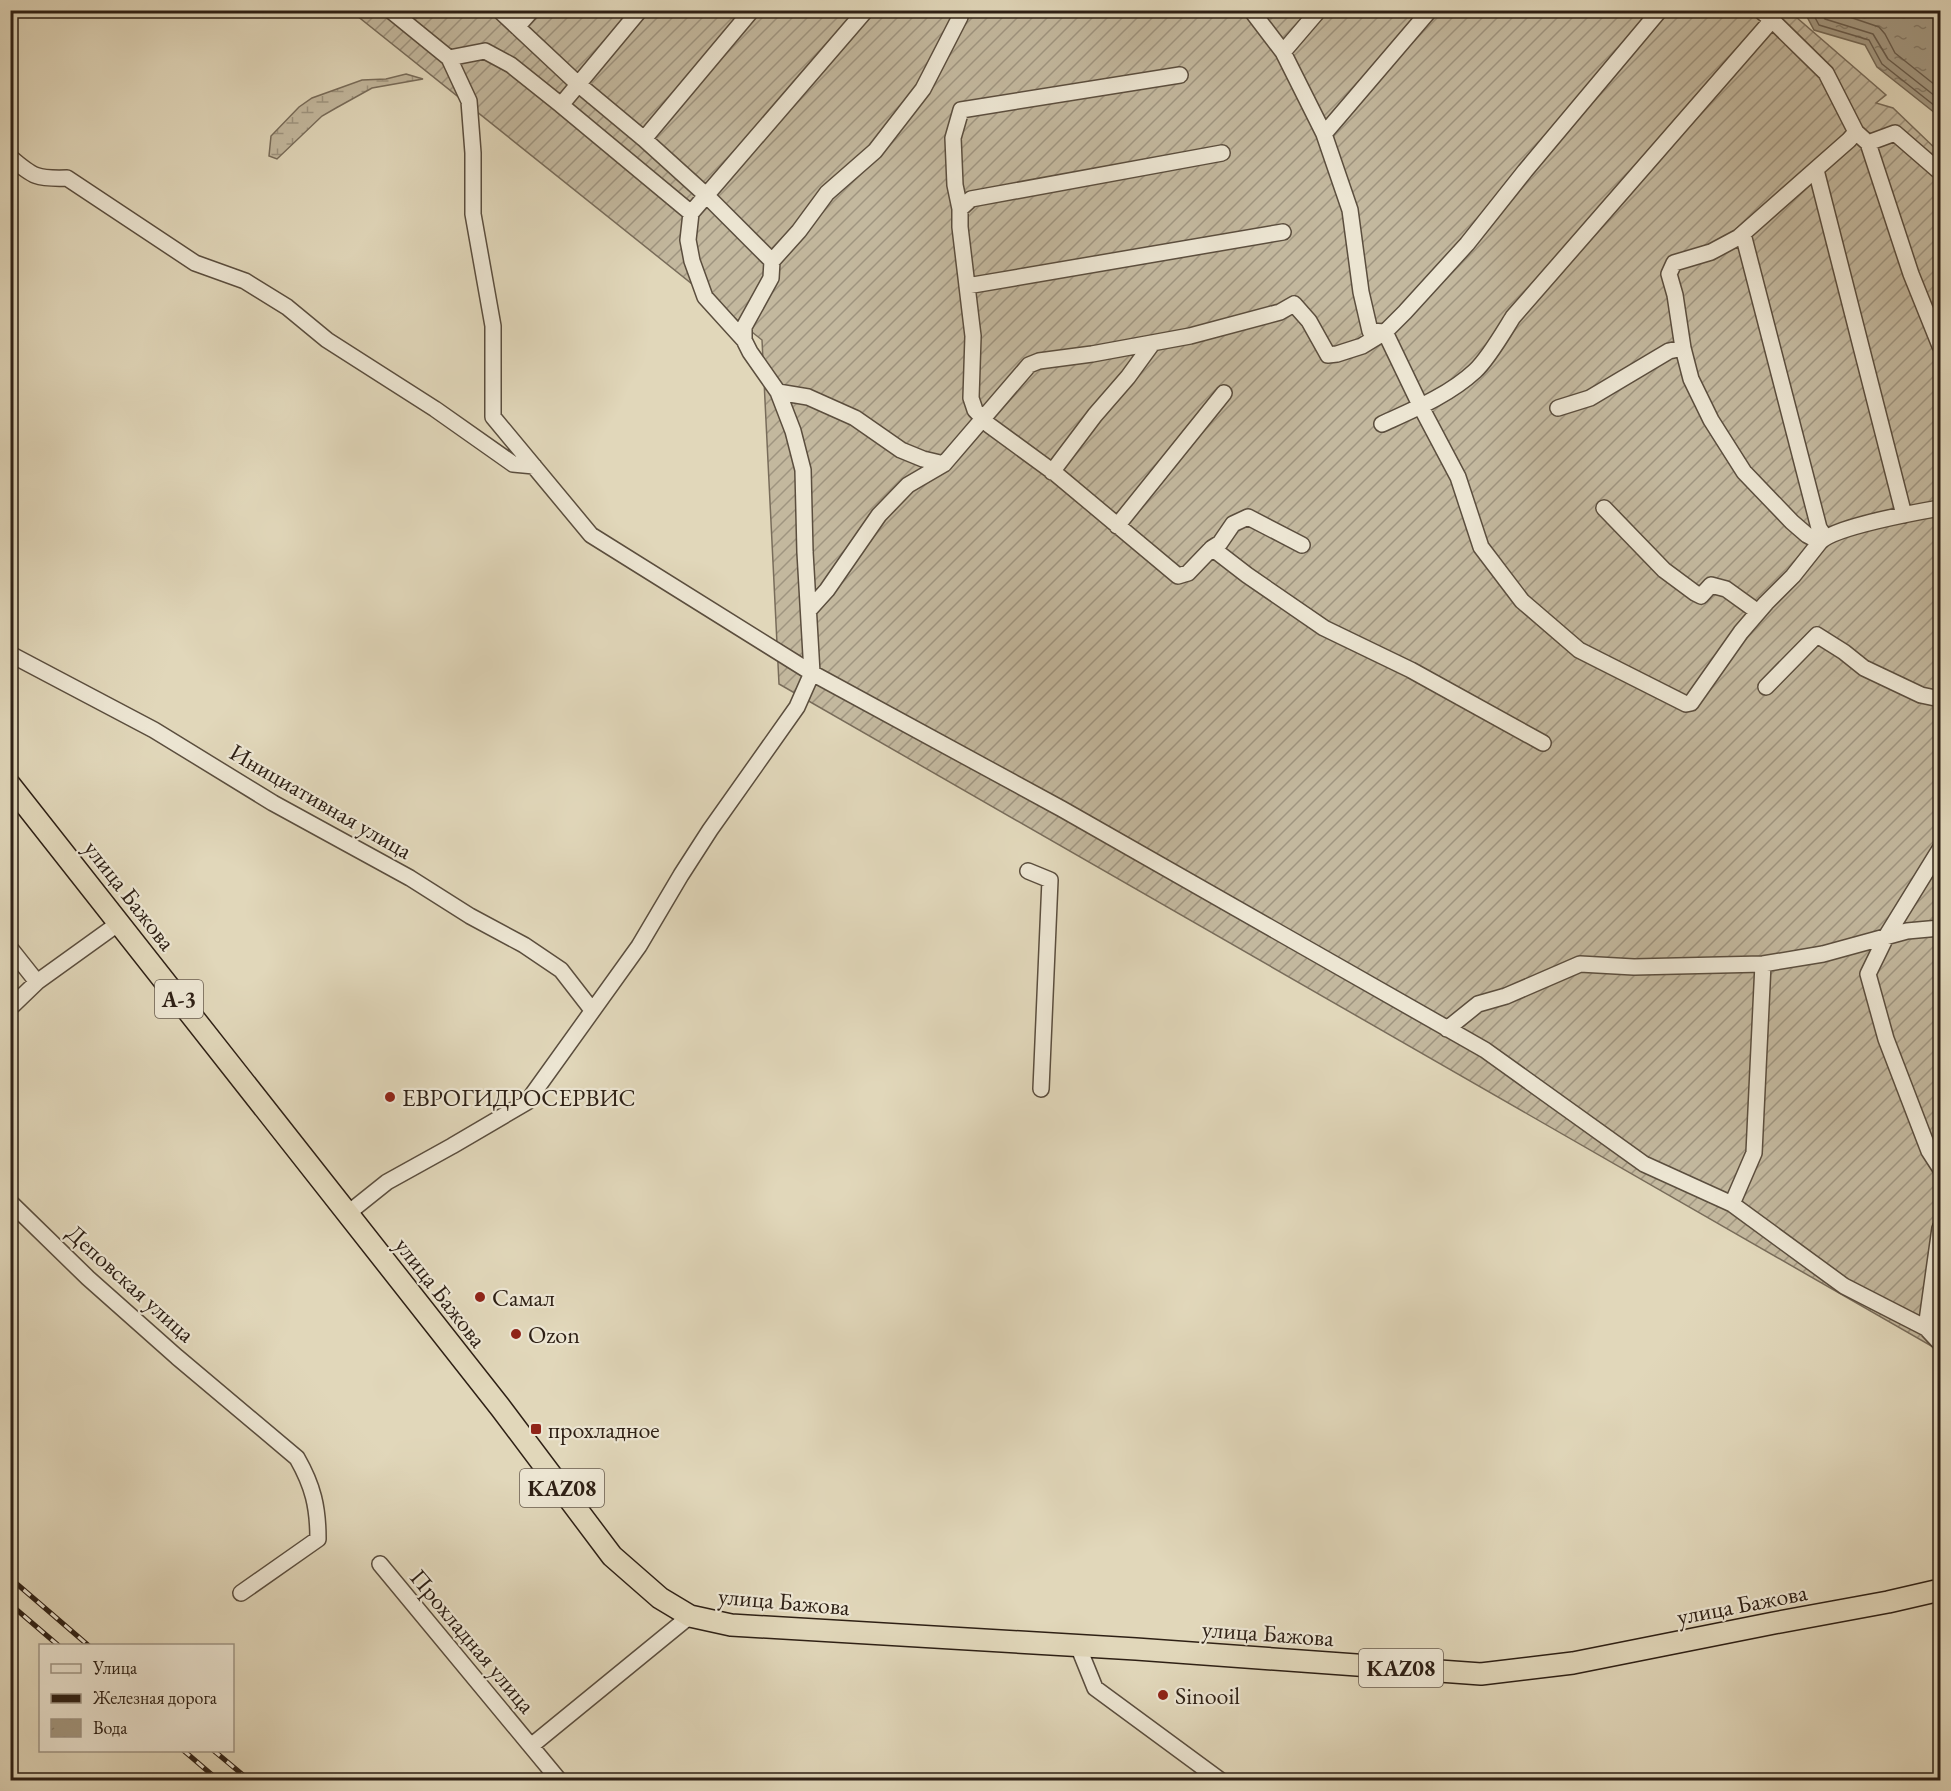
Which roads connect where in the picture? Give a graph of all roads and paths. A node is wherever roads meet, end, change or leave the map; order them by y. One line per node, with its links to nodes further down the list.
1 (390, 10): 15 (street)
2 (499, 10): 13 (street)
3 (532, 10): 13 (street)
4 (640, 10): 17 (street)
5 (753, 10): 21 (street)
6 (866, 10): 27 (street)
7 (1251, 10): 14 (street)
8 (1319, 10): 14 (street)
9 (1430, 10): 20 (street)
10 (1660, 10): 34 (street)
11 (1766, 15): 19 (street); 41 (street)
12 (960, 17): 32 (street)
13 (518, 27): 17 (street)
14 (1283, 52): 20 (street)
15 (449, 58): 18 (street); 46 (street)
16 (1180, 75): 28 (street)
17 (578, 84): 18 (street); 21 (street)
18 (561, 105): 29 (street)
19 (1856, 132): 22 (street); 25 (street)
20 (1324, 134): 34 (street)
21 (644, 139): 27 (street)
22 (1868, 143): 26 (street); 37 (street)
23 (1222, 153): 28 (street)
24 (10, 157): 46 (street)
25 (1816, 170): 31 (street); 50 (street)
26 (1941, 172)
27 (707, 196): 29 (street); 32 (street)
28 (960, 209): 33 (street)
29 (691, 213): 35 (street)
30 (1282, 232): 33 (street)
31 (1743, 234): 38 (street); 52 (street)
32 (772, 261): 35 (street)
33 (967, 286): 43 (street)
34 (1385, 332): 36 (street); 41 (street)
35 (744, 340): 39 (street)
36 (1152, 344): 43 (street); 47 (street)
37 (1941, 346)
38 (1683, 348): 42 (street); 52 (street)
39 (778, 392): 45 (street); 55 (street)
40 (1224, 393): 51 (street)
41 (1421, 407): 44 (street); 56 (street)
42 (1558, 408)
43 (983, 418): 45 (street); 47 (street)
44 (1382, 424)
45 (944, 464): 55 (street)
46 (534, 466): 58 (street)
47 (1053, 472): 51 (street)
48 (1604, 508): 56 (street)
49 (1941, 508): 50 (street)
50 (1904, 515): 52 (street)
51 (1117, 526): 54 (street)
52 (1822, 540): 56 (street)
53 (1302, 545): 54 (street)
54 (1212, 548): 61 (street)
55 (809, 610): 58 (street)
56 (1758, 612)
57 (10, 654): 72 (street, Инициативная улица)
58 (812, 673): 72 (street); 73 (street)
59 (1766, 687): 60 (street)
60 (1941, 699)
61 (1544, 743)
62 (10, 784): 65 (highway, улица Бажова / A-3)
63 (1941, 849): 67 (street)
64 (1028, 871): 74 (street)
65 (119, 923): 70 (street); 78 (highway, улица Бажова / A-3)
66 (1941, 928): 67 (street)
67 (1887, 935): 69 (street); 75 (street)
68 (10, 948): 70 (street)
69 (1763, 964): 73 (street); 77 (street)
70 (37, 982): 71 (street)
71 (10, 1008)
72 (592, 1010): 78 (street)
73 (1447, 1029): 77 (street)
74 (1041, 1089)
75 (1941, 1168)
76 (10, 1202): 84 (street, Деповская улица)
77 (1732, 1204): 80 (street)
78 (347, 1214): 85 (highway, улица Бажова / KAZ08)
79 (1941, 1228): 80 (street)
80 (1926, 1328): 81 (street)
81 (1941, 1343)
82 (380, 1564): 87 (street, Прохладная улица)
83 (1941, 1590): 86 (highway, улица Бажова / KAZ08)
84 (241, 1593)
85 (690, 1616): 86 (highway, улица Бажова / KAZ08); 87 (street, Прохладная улица)
86 (1078, 1646): 89 (street)
87 (531, 1746): 88 (street, Прохладная улица)
88 (559, 1780)
89 (1220, 1780)

